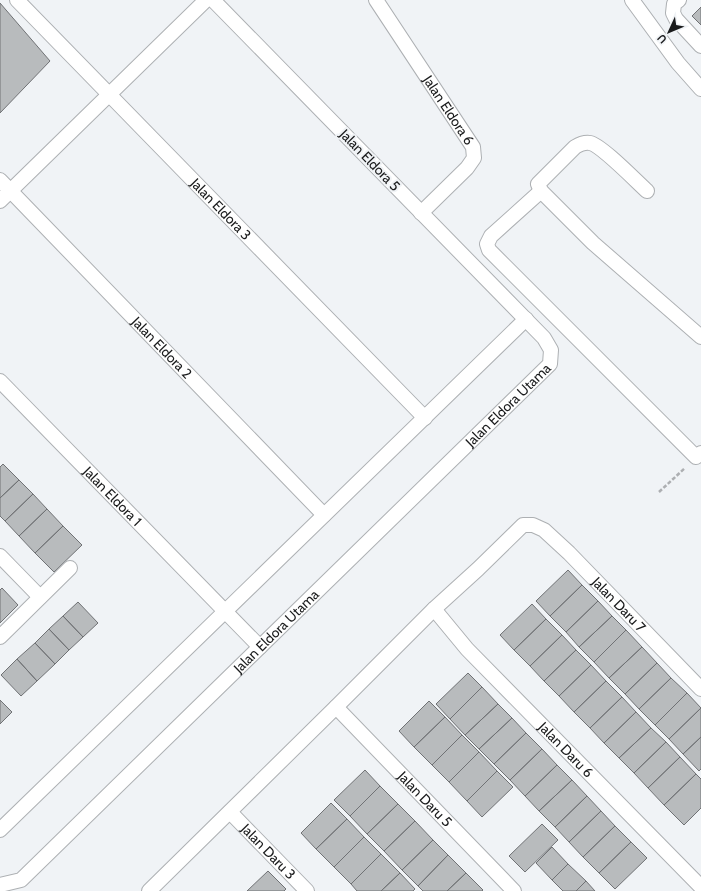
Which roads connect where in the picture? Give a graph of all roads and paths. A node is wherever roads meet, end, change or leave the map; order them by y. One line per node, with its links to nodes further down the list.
1 (17, 0): 9 (street, Jalan Eldora 3)
2 (206, 0): 9 (street)
3 (213, 0): 15 (street, Jalan Eldora 5)
4 (376, 0): 15 (street, Jalan Eldora 6)
5 (632, 0): 8 (street)
6 (674, 1): 7 (street)
7 (701, 46)
8 (701, 89)
9 (109, 95): 11 (street); 19 (street, Jalan Eldora 3)
10 (0, 180): 11 (street, Jalan Eldora 2)
11 (10, 191): 14 (street); 22 (street, Jalan Eldora 2)
12 (540, 191): 13 (street); 17 (street); 20 (street)
13 (647, 191)
14 (0, 201)
15 (422, 213): 16 (street, Jalan Eldora 5)
16 (526, 319): 19 (street); 29 (street, Jalan Eldora Utama)
17 (701, 337)
18 (0, 382): 27 (street, Jalan Eldora 1)
19 (425, 418): 22 (street)
20 (699, 455): 21 (path)
21 (659, 492)
22 (324, 515): 27 (street)
23 (0, 556): 25 (street)
24 (70, 568): 25 (street)
25 (40, 597): 28 (street)
26 (434, 609): 30 (street, Jalan Daru 7); 31 (street); 35 (street, Jalan Daru 6)
27 (225, 612): 29 (street, Jalan Eldora 1); 33 (street)
28 (0, 636)
29 (260, 647): 34 (street, Jalan Eldora Utama)
30 (701, 689)
31 (336, 707): 32 (street); 38 (street, Jalan Daru 5)
32 (230, 812): 36 (street); 37 (street, Jalan Daru 3)
33 (0, 830)
34 (0, 885)
35 (701, 887)
36 (149, 891)
37 (307, 891)
38 (514, 891)

